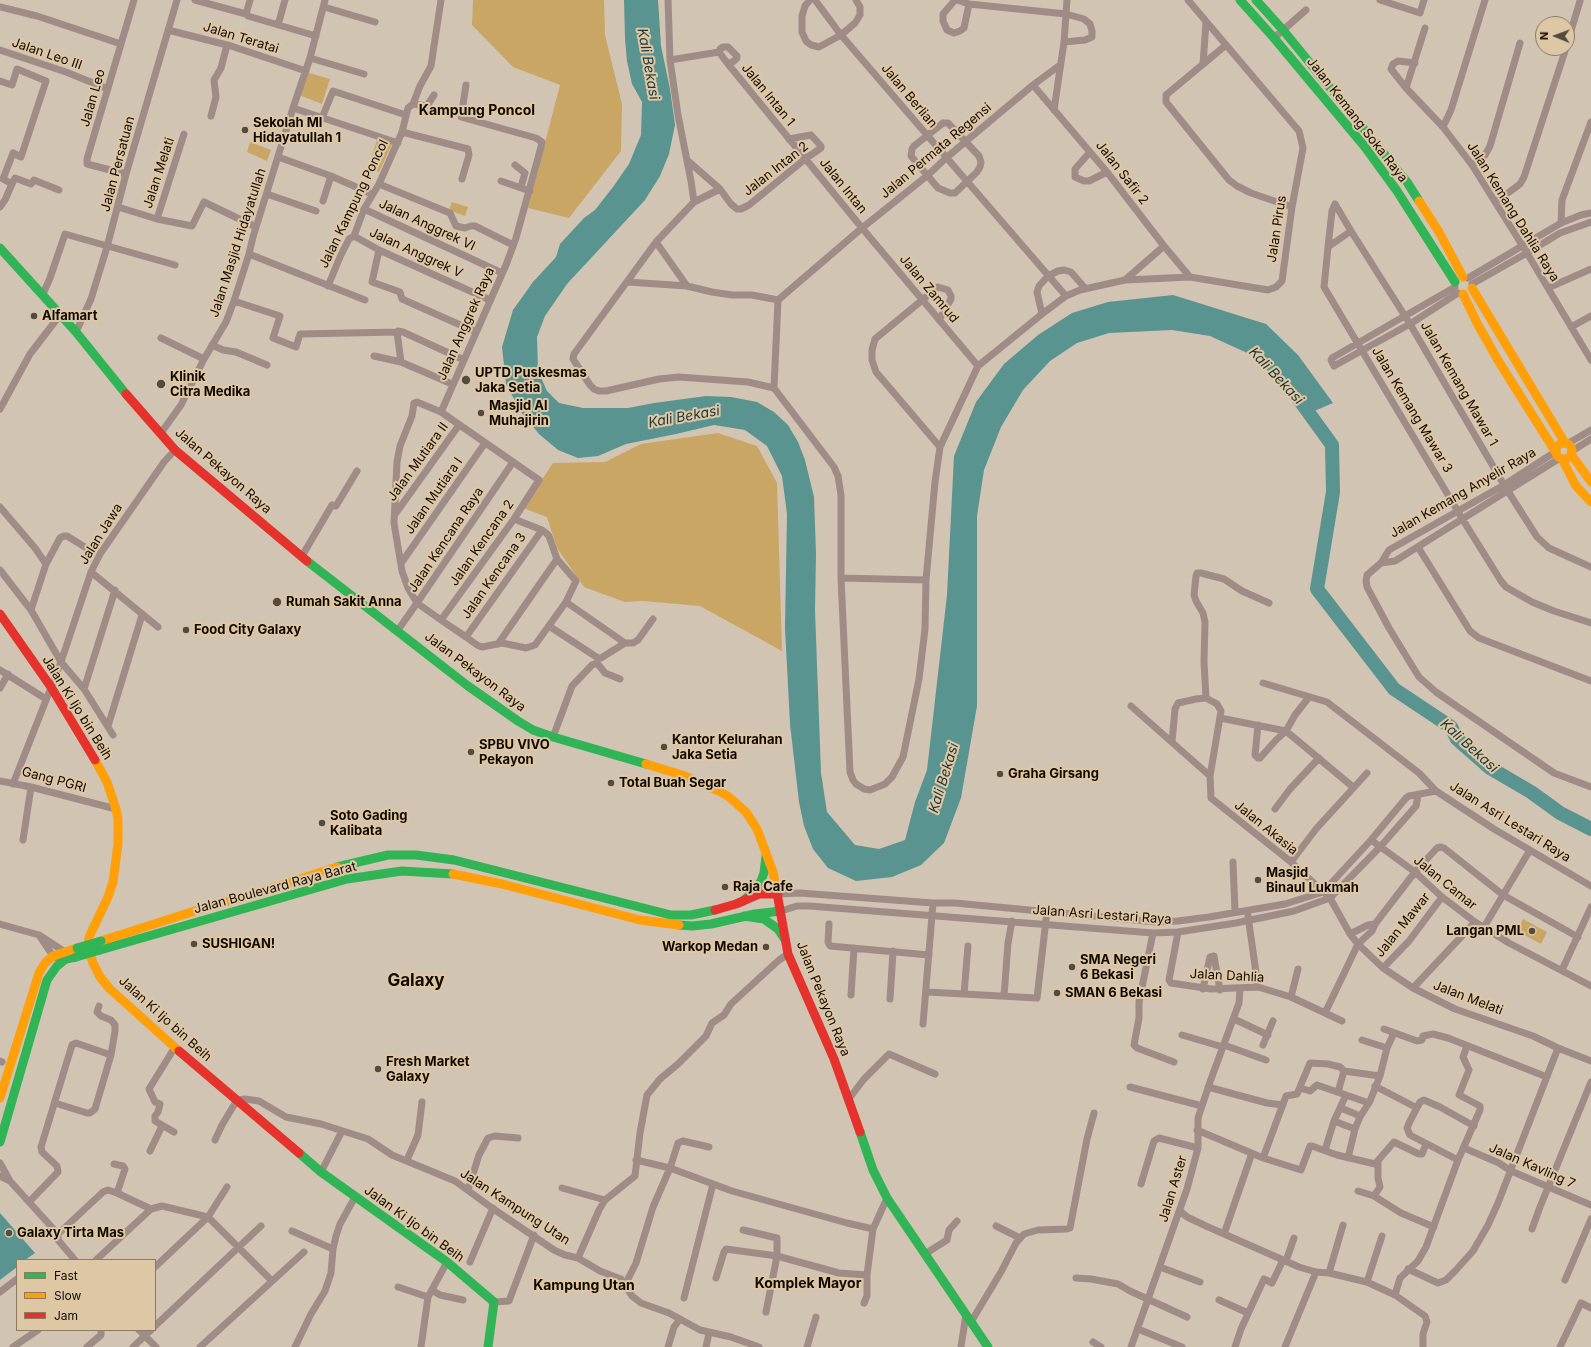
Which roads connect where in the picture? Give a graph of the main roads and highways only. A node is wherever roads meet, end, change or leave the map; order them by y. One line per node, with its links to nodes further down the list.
1 (1241, 0): 4 (main road, Jalan Kemang Soka Raya)
2 (1256, 0): 4 (main road, Jalan Kemang Soka Raya)
3 (0, 248): 10 (main road, Jalan Pekayon Raya)
4 (1463, 285): 5 (main road, Jalan Kemang Soka Raya); 6 (main road, Jalan Kemang Soka Raya)
5 (1569, 448): 6 (main road); 6 (main road); 7 (main road, Jalan Kemang Soka Raya)
6 (1558, 455): 8 (main road, Jalan Kemang Soka Raya)
7 (1591, 482)
8 (1591, 502)
9 (0, 614): 29 (main road, Jalan Ki Ijo bin Beih)
10 (766, 854): 11 (main road, Jalan Pekayon Raya); 13 (main road)
11 (778, 894): 13 (main road, Jalan Boulevard Raya Barat); 16 (main road, Jalan Pekayon Raya)
12 (251, 895): 14 (main road); 15 (main road, Jalan Boulevard Raya Barat); 20 (main road, Jalan Boulevard Raya Barat)
13 (747, 900): 15 (main road, Jalan Boulevard Raya Barat); 17 (main road)
14 (254, 907): 19 (main road, Jalan Boulevard Raya Barat); 22 (main road, Jalan Boulevard Raya Barat)
15 (643, 908): 19 (main road)
16 (781, 911): 17 (main road, Jalan Boulevard Raya Barat); 21 (main road, Jalan Pekayon Raya)
17 (755, 914): 18 (main road, Jalan Boulevard Raya Barat)
18 (744, 916): 19 (main road, Jalan Boulevard Raya Barat); 21 (main road)
19 (640, 920)
20 (129, 931): 22 (main road); 23 (main road, Jalan Boulevard Raya Barat, bridge)
21 (786, 941): 30 (main road, Jalan Pekayon Raya)
22 (133, 942): 23 (main road, Jalan Boulevard Raya Barat, bridge)
23 (77, 953): 24 (main road, Jalan Boulevard Raya Barat)
24 (66, 956): 25 (main road, Jalan Boulevard Raya Barat); 26 (main road, Jalan Boulevard Raya Barat)
25 (16, 1048): 26 (main road); 27 (main road, Jalan Boulevard Raya Barat)
26 (27, 1051): 28 (main road, Jalan Boulevard Raya Barat)
27 (0, 1098)
28 (0, 1142)
29 (488, 1347)
30 (988, 1347)

